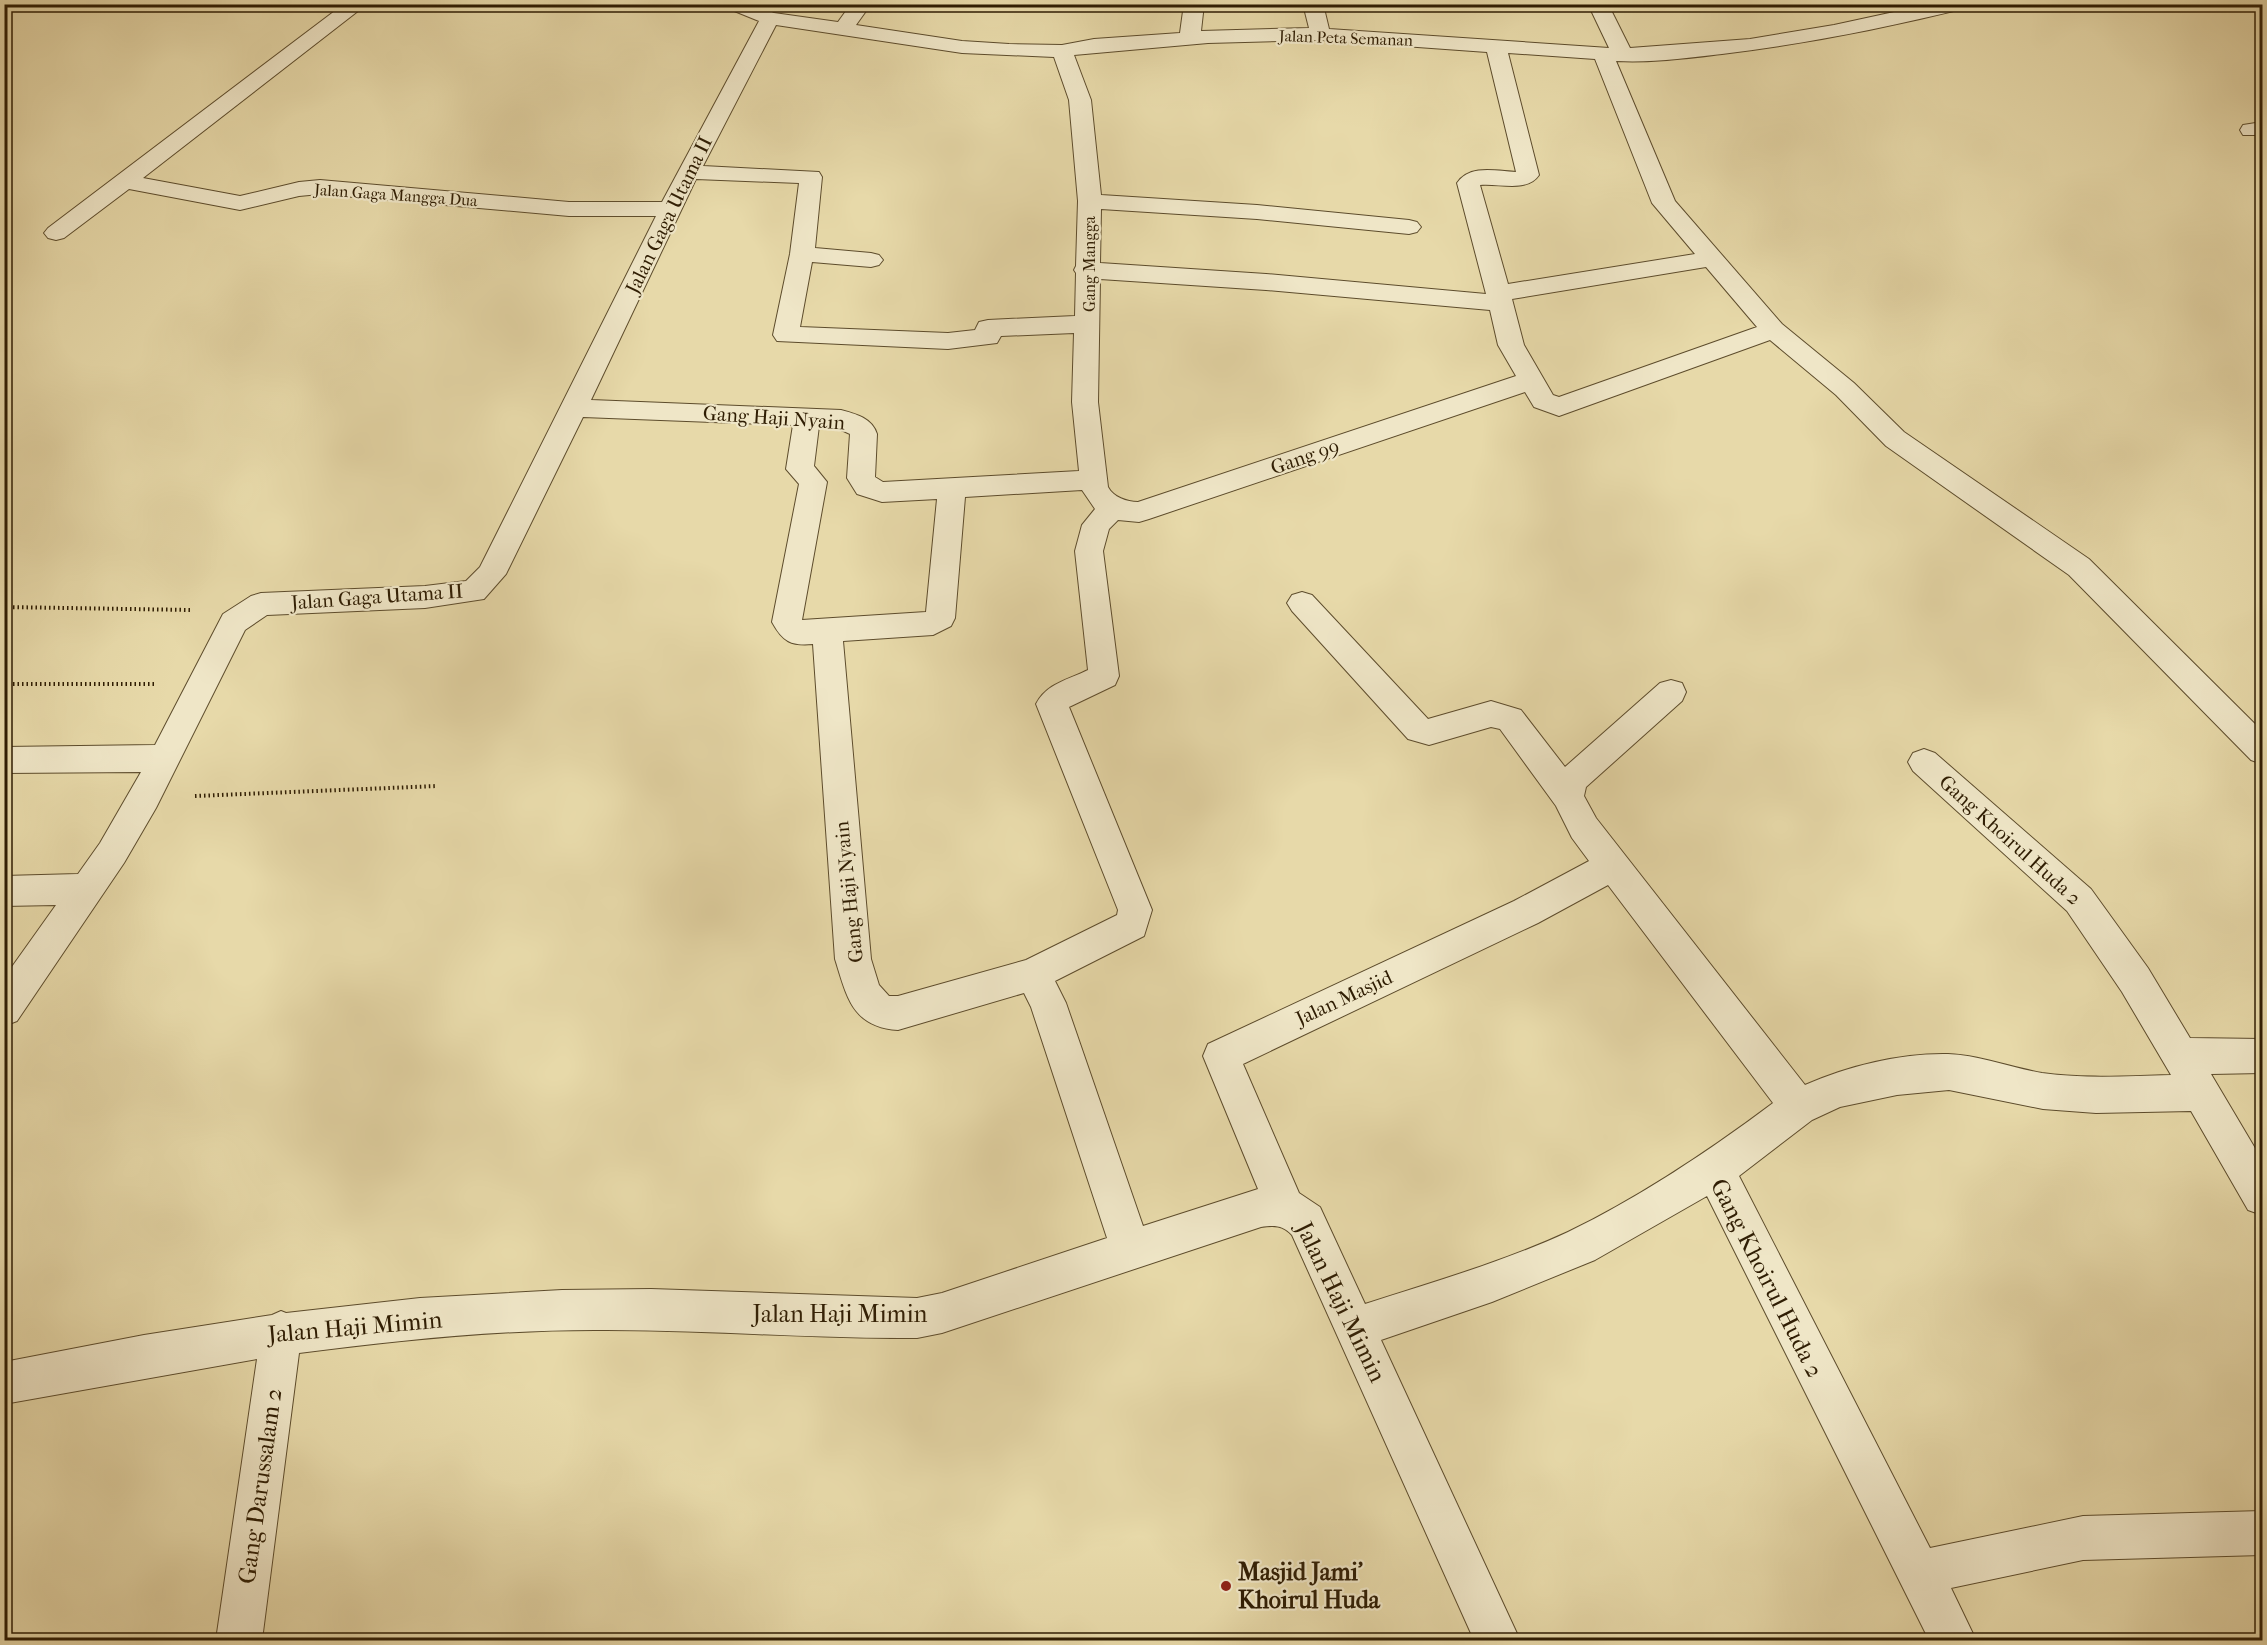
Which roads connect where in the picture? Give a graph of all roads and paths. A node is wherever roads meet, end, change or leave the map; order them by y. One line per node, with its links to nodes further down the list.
1 (357, 4): 16 (street)
2 (734, 4): 8 (street, Jalan Peta Semanan)
3 (861, 4): 9 (street)
4 (1194, 4): 11 (street)
5 (1313, 4): 10 (street)
6 (1598, 4): 14 (street)
7 (1959, 4): 14 (street, Jalan Peta Semanan)
8 (770, 18): 9 (street, Jalan Peta Semanan); 15 (street, Jalan Gaga Utama II)
9 (843, 29): 13 (street, Jalan Peta Semanan)
10 (1320, 34): 11 (street, Jalan Peta Semanan); 12 (street, Jalan Peta Semanan)
11 (1190, 38): 13 (street, Jalan Peta Semanan)
12 (1497, 47): 14 (street, Jalan Peta Semanan); 25 (street)
13 (1062, 51): 17 (street, Gang Mangga)
14 (1613, 54): 22 (street)
15 (687, 172): 18 (street, Jalan Gaga Utama II); 21 (street)
16 (125, 181): 18 (street, Jalan Gaga Mangga Dua); 20 (street)
17 (1090, 201): 19 (street); 24 (street, Gang Mangga)
18 (671, 209): 29 (street, Jalan Gaga Utama II)
19 (1409, 227)
20 (56, 233)
21 (802, 254): 23 (street); 26 (street)
22 (1711, 259): 25 (street); 27 (street)
23 (871, 260)
24 (1086, 270): 25 (street); 26 (street, Gang Mangga)
25 (1499, 298): 28 (street)
26 (1089, 324): 31 (street, Gang Mangga)
27 (1773, 330): 28 (street); 43 (street)
28 (1530, 381): 35 (street, Gang 99)
29 (572, 408): 30 (street, Gang Haji Nyain); 38 (street, Jalan Gaga Utama II)
30 (807, 416): 32 (street); 33 (street, Gang Haji Nyain)
31 (1093, 480): 34 (street); 35 (street)
32 (813, 482): 33 (street); 39 (street)
33 (863, 483): 34 (street)
34 (952, 489): 39 (street)
35 (1114, 507): 53 (street, Gang Haji Nyain)
36 (1302, 603): 48 (street)
37 (4, 607): 38 (path)
38 (246, 612): 41 (street)
39 (827, 632): 53 (street, Gang Haji Nyain)
40 (4, 684): 41 (path)
41 (201, 684): 44 (street)
42 (1671, 692): 48 (street)
43 (2262, 751)
44 (163, 758): 45 (street); 49 (street)
45 (4, 759)
46 (1924, 762): 55 (street, Gang Khoirul Huda 2)
47 (437, 786): 49 (path)
48 (1569, 796): 50 (street)
49 (144, 798): 51 (street)
50 (1613, 865): 58 (street); 61 (street, Jalan Masjid)
51 (89, 889): 52 (street); 54 (street)
52 (4, 891)
53 (1033, 974): 62 (street)
54 (4, 1009)
55 (2179, 1056): 56 (street); 57 (street, Gang Khoirul Huda 2)
56 (2262, 1056)
57 (2201, 1093): 58 (street); 60 (street, Gang Khoirul Huda 2)
58 (1799, 1107): 59 (street)
59 (1715, 1170): 63 (street, Gang Khoirul Huda 2); 67 (street, Gang Khoirul Huda 2)
60 (2262, 1196)
61 (1285, 1207): 62 (street, Jalan Haji Mimin); 63 (street, Jalan Haji Mimin)
62 (1131, 1250): 64 (street, Jalan Haji Mimin)
63 (1355, 1328): 69 (street, Jalan Haji Mimin)
64 (281, 1332): 65 (street, Jalan Haji Mimin); 68 (street, Gang Darussalam 2)
65 (4, 1383)
66 (2262, 1533): 67 (street)
67 (1917, 1573): 70 (street, Gang Khoirul Huda 2)
68 (239, 1641)
69 (1497, 1641)
70 (1953, 1641)

